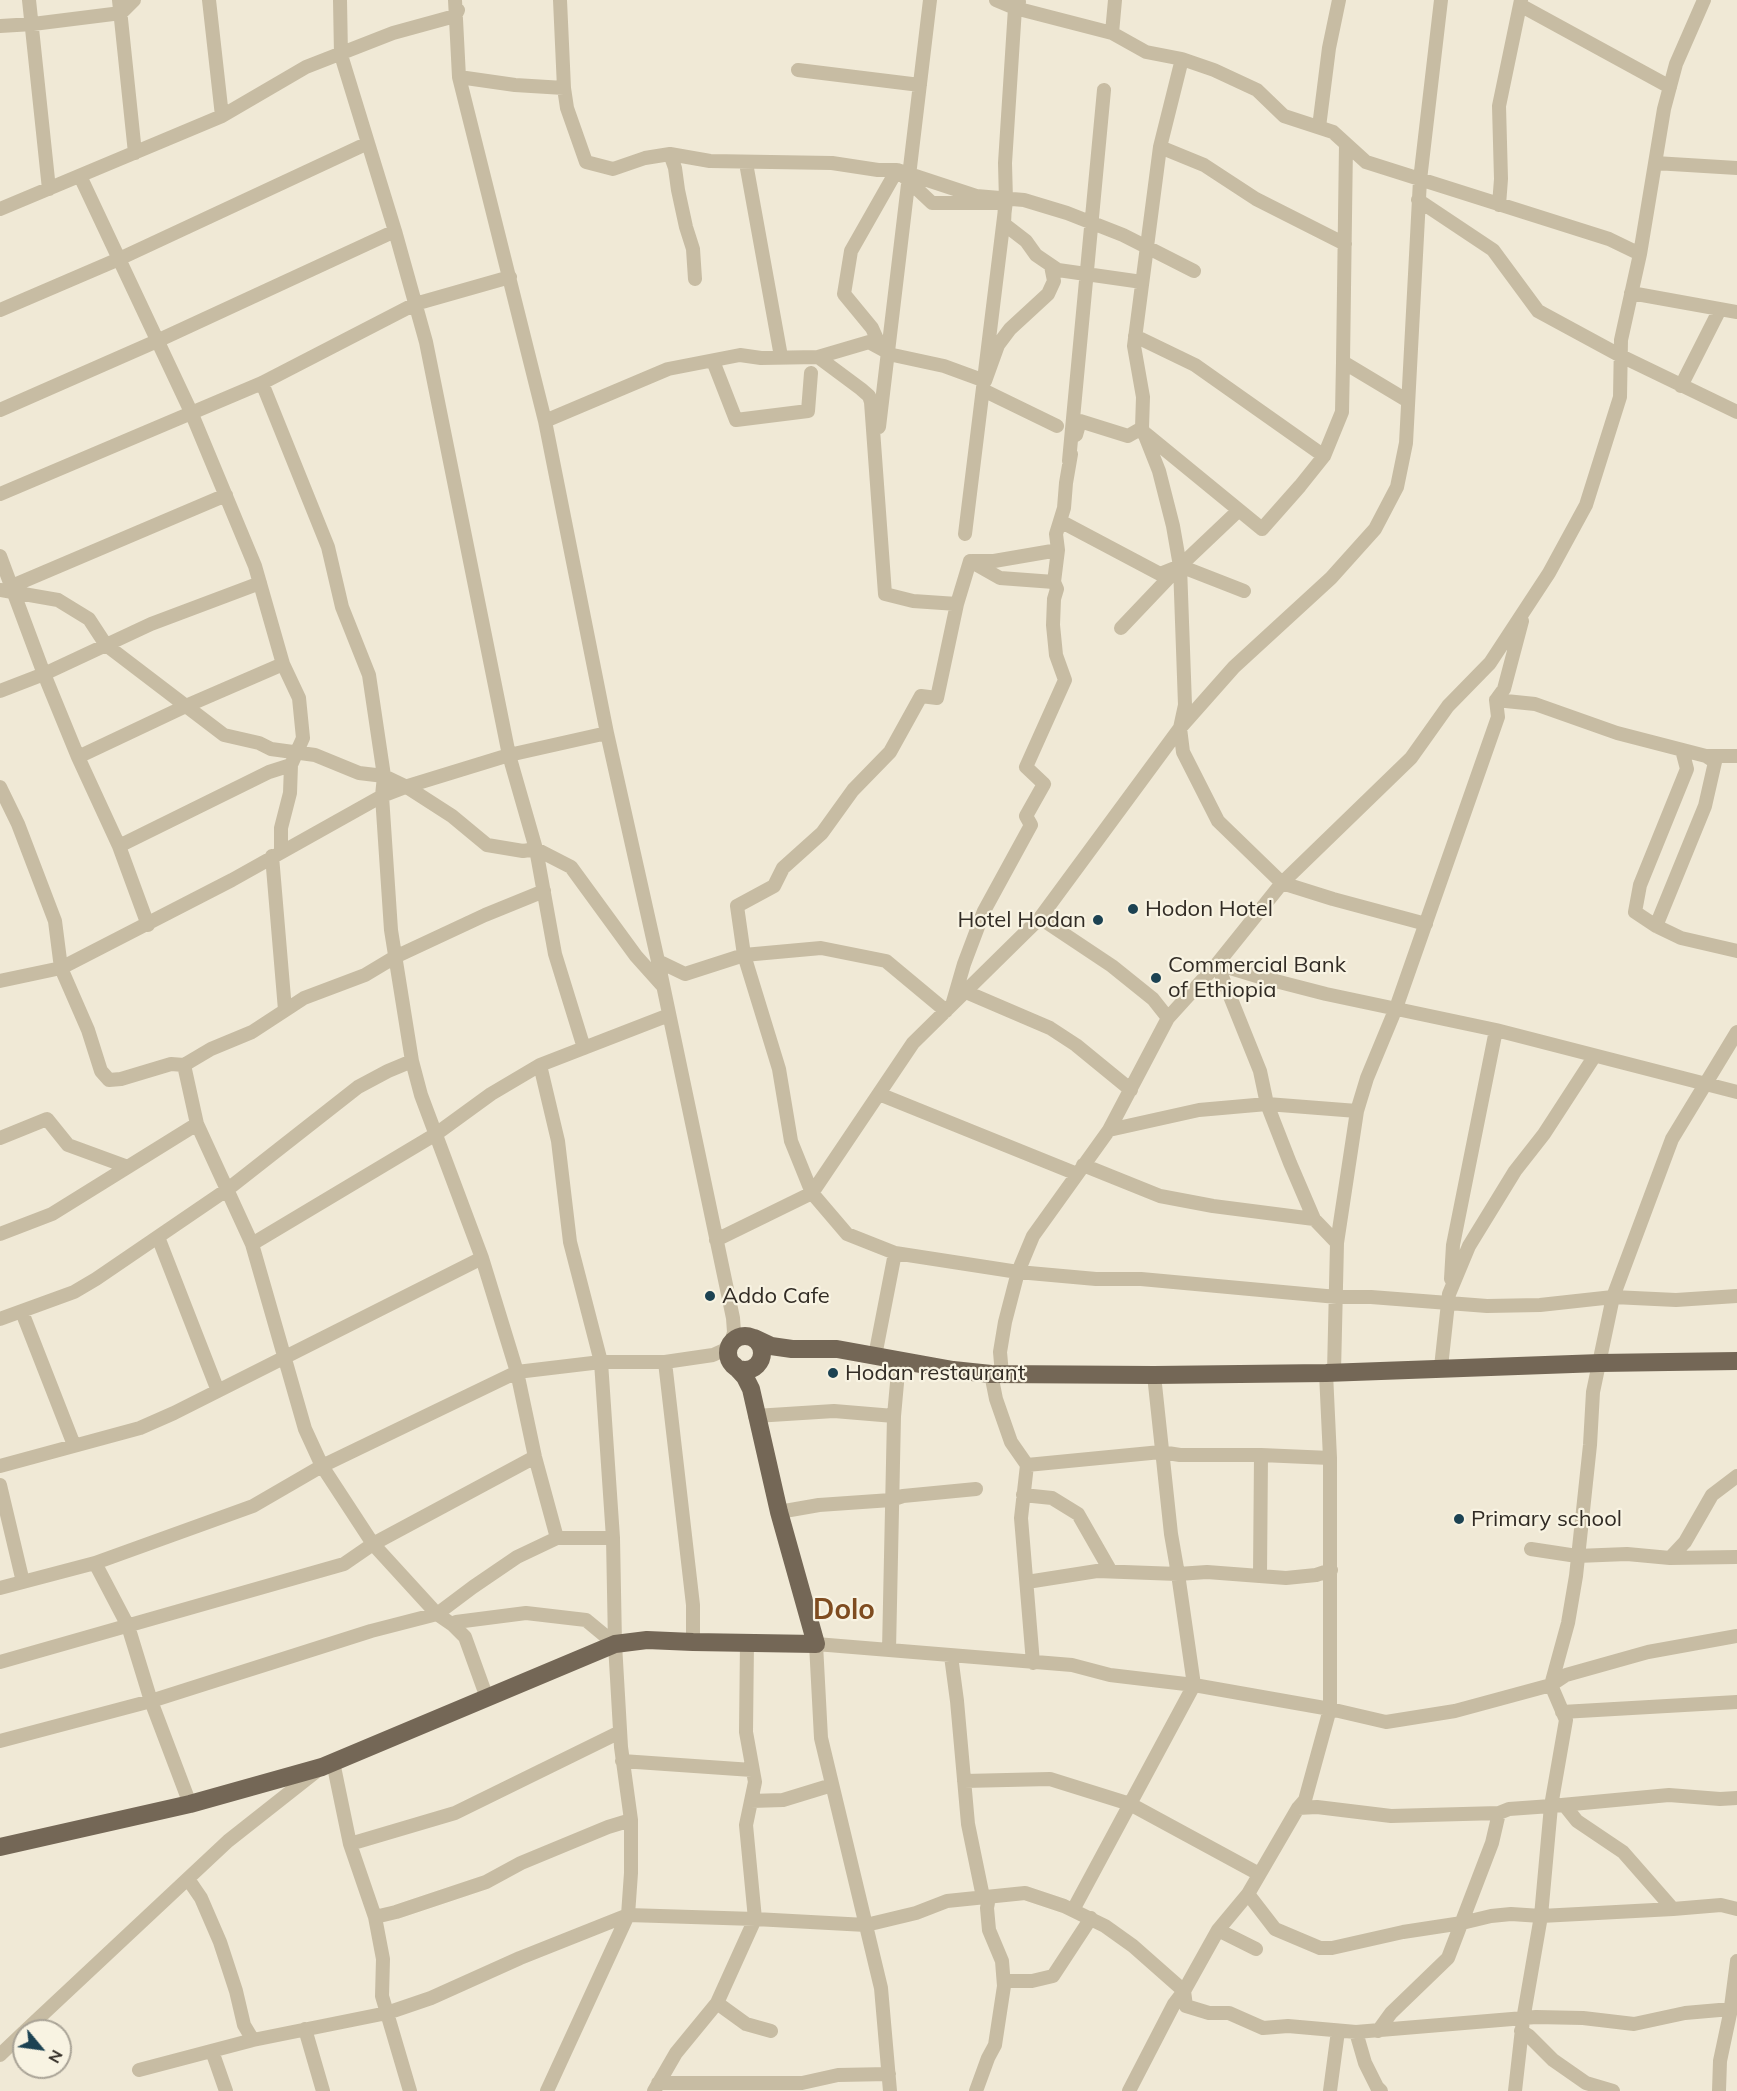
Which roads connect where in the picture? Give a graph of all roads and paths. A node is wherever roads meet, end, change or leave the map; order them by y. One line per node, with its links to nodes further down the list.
1 (29, 0): 18 (street)
2 (134, 0): 16 (street)
3 (209, 0): 29 (street)
4 (340, 0): 21 (street)
5 (455, 0): 17 (street)
6 (463, 0): 17 (street)
7 (560, 0): 27 (street)
8 (930, 0): 25 (street)
9 (996, 0): 15 (street)
10 (1115, 0): 20 (street)
11 (1339, 0): 30 (street)
12 (1441, 0): 41 (street)
13 (1704, 0): 26 (street)
14 (1520, 2): 26 (street); 45 (street)
15 (1018, 4): 20 (street); 44 (street)
16 (120, 6): 18 (street); 34 (street)
17 (455, 16): 21 (street); 24 (street)
18 (33, 24): 19 (street); 42 (street)
19 (0, 26)
20 (1113, 33): 22 (street)
21 (341, 55): 29 (street); 31 (street)
22 (1182, 58): 30 (street); 33 (street)
23 (798, 70): 25 (street)
24 (459, 77): 27 (street); 53 (street)
25 (920, 85): 80 (street)
26 (1670, 87): 37 (street)
27 (564, 88): 35 (street)
28 (1104, 90): 82 (street)
29 (222, 116): 34 (street)
30 (1319, 127): 32 (street)
31 (368, 143): 47 (street); 50 (street)
32 (1346, 144): 41 (street); 48 (street)
33 (1160, 147): 48 (street); 55 (street)
34 (135, 153): 40 (street)
35 (670, 154): 36 (street); 54 (street)
36 (746, 163): 39 (street); 64 (street)
37 (1655, 163): 38 (street); 49 (street)
38 (1737, 168)
39 (897, 170): 44 (street); 52 (street); 63 (street)
40 (80, 176): 42 (street); 50 (street)
41 (1420, 180): 43 (street); 45 (street)
42 (49, 189): 46 (street)
43 (1419, 200): 65 (street); 73 (street)
44 (1005, 203): 51 (street); 72 (street)
45 (1499, 205): 49 (street)
46 (0, 209)
47 (395, 231): 57 (street); 62 (street)
48 (1345, 244): 68 (street)
49 (1640, 254): 56 (street)
50 (119, 260): 59 (street); 62 (street)
51 (1058, 270): 55 (street); 63 (street)
52 (1194, 271)
53 (510, 278): 57 (street); 77 (street)
54 (695, 279)
55 (1142, 282): 61 (street)
56 (1631, 293): 58 (street); 65 (street)
57 (415, 304): 70 (street); 108 (street)
58 (1720, 309): 60 (street); 71 (street)
59 (0, 310)
60 (1737, 312)
61 (1136, 336): 79 (street); 81 (street)
62 (158, 341): 74 (street); 75 (street)
63 (881, 348): 66 (street)
64 (780, 351)
65 (1621, 356): 71 (street); 97 (street)
66 (818, 357): 67 (street); 80 (street)
67 (712, 361): 69 (street); 77 (street)
68 (1343, 362): 73 (street); 81 (street)
69 (811, 373)
70 (262, 383): 75 (street); 113 (street)
71 (1681, 386): 76 (street)
72 (982, 390): 78 (street); 87 (street)
73 (1408, 401): 105 (street)
74 (0, 410)
75 (191, 412): 83 (street); 84 (street)
76 (1737, 412)
77 (545, 421): 106 (street)
78 (1057, 426)
79 (1143, 430): 82 (street); 85 (street); 91 (street)
80 (875, 455): 96 (street)
81 (1324, 456): 85 (street)
82 (1070, 461): 86 (street)
83 (0, 495)
84 (226, 495): 93 (street); 94 (street)
85 (1239, 510): 91 (street)
86 (1060, 521): 88 (street); 91 (street)
87 (965, 534)
88 (1058, 550): 90 (street); 92 (street)
89 (0, 556): 94 (street)
90 (970, 561): 92 (street); 96 (street)
91 (1180, 566): 95 (street); 98 (street); 105 (street)
92 (1054, 582): 135 (street)
93 (260, 583): 99 (street); 100 (street)
94 (9, 590): 99 (street); 101 (street)
95 (1244, 591)
96 (957, 604): 127 (street)
97 (1524, 610): 103 (street); 120 (street)
98 (1121, 628)
99 (106, 645): 101 (street); 104 (street)
100 (283, 664): 104 (street); 112 (street)
101 (44, 674): 102 (street); 111 (street)
102 (0, 691)
103 (1496, 700): 107 (street); 123 (street)
104 (186, 706): 111 (street); 112 (street)
105 (1180, 728): 120 (street); 122 (street)
106 (607, 733): 108 (street); 129 (street)
107 (1682, 750): 109 (street); 125 (street)
108 (509, 755): 115 (street); 118 (street)
109 (1706, 756): 110 (street); 125 (street)
110 (1737, 756)
111 (78, 757): 117 (street)
112 (294, 759): 113 (street); 117 (street); 119 (street)
113 (384, 776): 115 (street); 116 (street)
114 (0, 787): 131 (street)
115 (407, 787): 116 (street); 118 (street)
116 (382, 796): 119 (street); 128 (street)
117 (119, 846): 124 (street)
118 (536, 849): 121 (street); 133 (street)
119 (276, 854): 124 (street); 137 (street)
120 (1282, 883): 123 (street); 130 (street)
121 (544, 891): 128 (street); 142 (street)
122 (1040, 918): 134 (street); 139 (street)
123 (1426, 924): 136 (street)
124 (148, 925): 131 (street)
125 (1656, 926): 126 (street)
126 (1737, 951)
127 (744, 954): 129 (street); 135 (street); 160 (street)
128 (395, 957): 137 (street); 144 (street)
129 (658, 961): 133 (street)
130 (1217, 964): 136 (street); 139 (street); 151 (street)
131 (62, 968): 132 (street); 145 (street)
132 (0, 981)
133 (663, 987): 138 (street)
134 (966, 992): 135 (street); 148 (street)
135 (949, 1008): 150 (street)
136 (1396, 1008): 140 (street); 152 (street)
137 (285, 1010): 145 (street)
138 (669, 1015): 142 (street); 164 (street)
139 (1168, 1018): 148 (street)
140 (1496, 1030): 143 (street); 173 (street)
141 (1737, 1032): 147 (street)
142 (584, 1048): 146 (street)
143 (1594, 1057): 147 (street); 173 (street)
144 (412, 1061): 155 (street); 159 (street)
145 (184, 1065): 153 (street)
146 (540, 1065): 155 (street); 185 (street)
147 (1705, 1082): 149 (street); 172 (street)
148 (1131, 1090): 154 (street)
149 (1737, 1092)
150 (879, 1094): 158 (street); 160 (street)
151 (1267, 1104): 152 (street); 154 (street); 161 (street)
152 (1357, 1111): 165 (street)
153 (197, 1124): 157 (street); 159 (street)
154 (1110, 1130): 158 (street)
155 (436, 1134): 166 (street); 168 (street)
156 (0, 1138): 157 (street)
157 (128, 1167): 162 (street)
158 (1080, 1169): 161 (street); 169 (street)
159 (228, 1189): 163 (street); 166 (street)
160 (812, 1193): 164 (street); 167 (street)
161 (1314, 1219): 165 (street)
162 (0, 1233)
163 (158, 1237): 174 (street); 196 (street)
164 (716, 1240): 175 (street)
165 (1336, 1243): 171 (street)
166 (252, 1244): 182 (street)
167 (895, 1253): 169 (street); 181 (street)
168 (482, 1258): 182 (street); 191 (street)
169 (1018, 1272): 171 (street); 193 (street)
170 (1737, 1296): 172 (street)
171 (1336, 1297): 173 (street); 192 (street)
172 (1613, 1297): 173 (street); 187 (street)
173 (1449, 1298): 190 (street)
174 (22, 1312): 176 (street); 199 (street)
175 (733, 1318): 177 (street); 178 (street)
176 (0, 1319)
177 (754, 1338): 178 (main road); 179 (main road); 188 (main road)
178 (732, 1343): 180 (street); 189 (main road)
179 (792, 1349): 181 (main road); 188 (main road)
180 (713, 1355): 186 (street); 189 (street)
181 (876, 1356): 183 (main road)
182 (284, 1360): 196 (street); 206 (street)
183 (899, 1360): 193 (main road); 198 (street)
184 (1737, 1361): 187 (main road)
185 (601, 1362): 186 (street); 191 (street); 214 (street)
186 (665, 1362): 232 (street)
187 (1600, 1363): 190 (main road); 217 (street)
188 (758, 1364): 189 (main road); 195 (main road)
189 (734, 1365): 195 (main road)
190 (1441, 1367): 192 (main road)
191 (517, 1372): 202 (street); 206 (street)
192 (1330, 1372): 194 (main road); 203 (street)
193 (996, 1374): 194 (main road); 204 (street)
194 (1154, 1375): 200 (street)
195 (751, 1389): 197 (main road)
196 (218, 1391): 199 (street)
197 (755, 1416): 198 (street); 212 (main road)
198 (894, 1416): 211 (street)
199 (74, 1445): 205 (street)
200 (1161, 1452): 201 (street); 204 (street); 223 (street)
201 (1262, 1455): 203 (street); 224 (street)
202 (535, 1457): 213 (street); 215 (street)
203 (1330, 1458): 222 (street)
204 (1027, 1465): 210 (street)
205 (0, 1466)
206 (322, 1466): 215 (street); 220 (street)
207 (1737, 1476): 219 (street)
208 (0, 1485): 225 (street)
209 (976, 1489): 211 (street)
210 (1023, 1496): 221 (street); 226 (street)
211 (891, 1500): 212 (street); 236 (street)
212 (779, 1512): 235 (main road)
213 (557, 1538): 214 (street); 228 (street)
214 (613, 1538): 234 (street)
215 (374, 1545): 228 (street); 230 (street)
216 (1531, 1549): 217 (street)
217 (1577, 1556): 219 (street); 241 (street)
218 (1737, 1557): 219 (street)
219 (1670, 1558)
220 (95, 1563): 225 (street); 230 (street)
221 (1110, 1570): 223 (street); 226 (street)
222 (1331, 1570): 224 (street); 245 (street)
223 (1178, 1574): 224 (street); 240 (street)
224 (1260, 1575)
225 (23, 1582): 227 (street)
226 (1027, 1582): 239 (street)
227 (0, 1588)
228 (437, 1614): 229 (street); 243 (street)
229 (453, 1625): 234 (street); 242 (street)
230 (128, 1626): 238 (street); 243 (street)
231 (1737, 1635): 241 (street)
232 (693, 1642): 233 (main road); 234 (main road)
233 (747, 1642): 235 (main road); 251 (street)
234 (615, 1644): 242 (main road); 247 (street)
235 (816, 1644): 236 (street); 253 (street)
236 (889, 1650): 237 (street)
237 (951, 1656): 239 (street); 252 (street)
238 (0, 1662)
239 (1033, 1663): 240 (street)
240 (1194, 1685): 245 (street); 257 (street)
241 (1551, 1685): 245 (street); 246 (street)
242 (487, 1698): 250 (main road)
243 (151, 1701): 248 (street); 256 (street)
244 (1737, 1702): 246 (street)
245 (1330, 1709): 259 (street)
246 (1562, 1712): 258 (street)
247 (620, 1732): 249 (street); 262 (street)
248 (0, 1742)
249 (622, 1761): 251 (street); 261 (street)
250 (328, 1765): 256 (main road); 262 (street); 265 (street)
251 (752, 1770): 255 (street)
252 (964, 1781): 257 (street); 267 (street)
253 (832, 1785): 255 (street); 277 (street)
254 (1737, 1798): 258 (street)
255 (751, 1801): 275 (street)
256 (190, 1804): 263 (main road)
257 (1130, 1804): 264 (street); 270 (street)
258 (1558, 1806): 260 (street); 268 (street); 272 (street)
259 (1298, 1808): 260 (street); 264 (street)
260 (1499, 1813): 276 (street)
261 (631, 1820): 271 (street); 273 (street)
262 (350, 1844): 273 (street)
263 (0, 1846)
264 (1259, 1874): 266 (street)
265 (188, 1879): 286 (street); 293 (street)
266 (1248, 1894): 276 (street); 278 (street)
267 (986, 1897): 270 (street); 277 (street); 281 (street)
268 (1673, 1909): 269 (street); 272 (street)
269 (1737, 1909)
270 (1073, 1910): 274 (street)
271 (628, 1915): 275 (street); 285 (street); 304 (street)
272 (1541, 1916): 276 (street); 287 (street)
273 (375, 1917): 285 (street)
274 (1090, 1918): 281 (street); 282 (street)
275 (755, 1919): 277 (street); 283 (street)
276 (1462, 1923): 291 (street)
277 (866, 1925): 298 (street)
278 (1218, 1930): 279 (street); 282 (street)
279 (1256, 1949)
280 (1737, 1961): 284 (street)
281 (1004, 1981): 306 (street)
282 (1184, 1991): 290 (street); 307 (street)
283 (717, 2003): 289 (street); 299 (street)
284 (1735, 2005): 287 (street); 312 (street)
285 (387, 2013): 288 (street); 303 (street)
286 (39, 2019)
287 (1522, 2026): 291 (street); 310 (street); 311 (street)
288 (304, 2029): 293 (street); 302 (street)
289 (771, 2031)
290 (1338, 2031): 292 (street); 308 (street)
291 (1378, 2031): 292 (street)
292 (1356, 2032): 309 (street)
293 (253, 2040): 295 (street)
294 (12, 2044): 296 (street)
295 (212, 2051): 297 (street); 301 (street)
296 (0, 2055)
297 (140, 2070)
298 (889, 2074): 300 (street); 305 (street)
299 (656, 2087): 300 (street)
300 (801, 2087)
301 (226, 2091)
302 (323, 2091)
303 (410, 2091)
304 (547, 2091)
305 (890, 2091)
306 (976, 2091)
307 (1129, 2091)
308 (1330, 2091)
309 (1381, 2091)
310 (1515, 2091)
311 (1613, 2091)
312 (1719, 2091)

